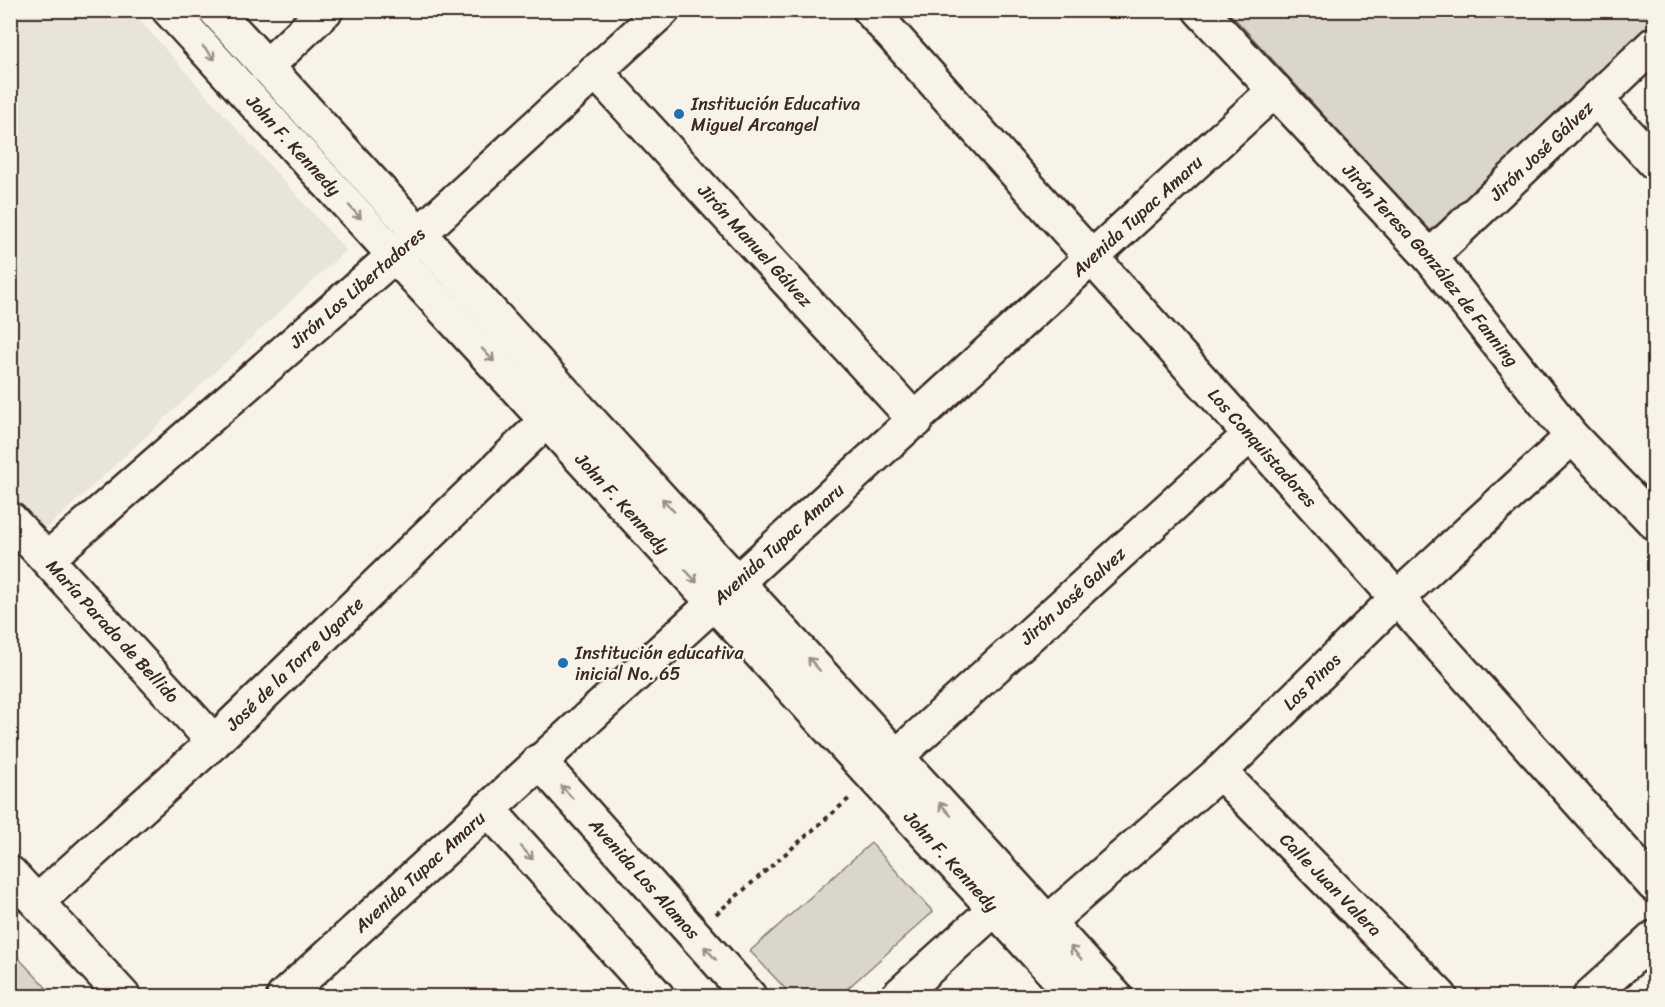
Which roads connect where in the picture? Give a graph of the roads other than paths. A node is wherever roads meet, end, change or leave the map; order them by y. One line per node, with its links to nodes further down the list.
1 (169, 10): 14 (street, John F. Kennedy, one-way to 14)
2 (215, 10): 8 (street, John F. Kennedy)
3 (326, 10): 8 (street)
4 (663, 10): 9 (street, Jirón Los Libertadores)
5 (870, 10): 15 (street, Los Conquistadores)
6 (1200, 10): 10 (street, Jirón Teresa González de Fanning)
7 (1654, 44): 11 (street, Jirón José Gálvez)
8 (266, 67): 13 (street, John F. Kennedy)
9 (595, 71): 13 (street, Jirón Los Libertadores); 18 (street, Jirón Manuel Gálvez)
10 (1275, 90): 15 (street, Avenida Tupac Amaru); 16 (street, Jirón Teresa González de Fanning)
11 (1596, 99): 12 (street); 16 (street, Jirón José Gálvez)
12 (1654, 162)
13 (419, 234): 14 (street, Jirón Los Libertadores); 24 (street, John F. Kennedy, one-way to 13)
14 (395, 255): 17 (street, John F. Kennedy, one-way to 17); 23 (street, Jirón Los Libertadores)
15 (1092, 257): 18 (street, Avenida Tupac Amaru); 19 (street, Los Conquistadores)
16 (1430, 257): 20 (street, Jirón Teresa González de Fanning)
17 (547, 420): 24 (street, John F. Kennedy, one-way to 24); 26 (street, José de la Torre Ugarte)
18 (916, 421): 24 (street, Avenida Tupac Amaru)
19 (1251, 434): 25 (street, Los Conquistadores); 28 (street, Jirón José Galvez)
20 (1572, 437): 22 (street, Jirón Teresa González de Fanning); 25 (street, Los Pinos)
21 (10, 519): 23 (street, María Parado de Bellido)
22 (1654, 522)
23 (47, 559): 26 (street, María Parado de Bellido)
24 (727, 592): 27 (street, Avenida Tupac Amaru); 28 (street, John F. Kennedy)
25 (1396, 599): 29 (street, Los Pinos); 32 (street, Los Conquistadores)
26 (214, 742): 34 (street, José de la Torre Ugarte)
27 (539, 761): 30 (street, Avenida Tupac Amaru); 40 (street, Avenida Los Alamos, one-way to 27)
28 (886, 766): 33 (street, John F. Kennedy)
29 (1221, 772): 35 (street, Los Pinos); 44 (street, Calle Juan Valera)
30 (488, 809): 37 (street, one-way to 37); 39 (street, Avenida Tupac Amaru)
31 (10, 873): 34 (street)
32 (1654, 885)
33 (1006, 899): 35 (street, John F. Kennedy); 41 (street); 42 (street, John F. Kennedy)
34 (37, 903): 38 (street)
35 (1048, 922): 43 (street, John F. Kennedy, one-way to 35)
36 (1654, 938): 45 (street)
37 (641, 991)
38 (123, 996)
39 (284, 996)
40 (749, 996)
41 (898, 996)
42 (1075, 996)
43 (1115, 996)
44 (1440, 996)
45 (1590, 996)

